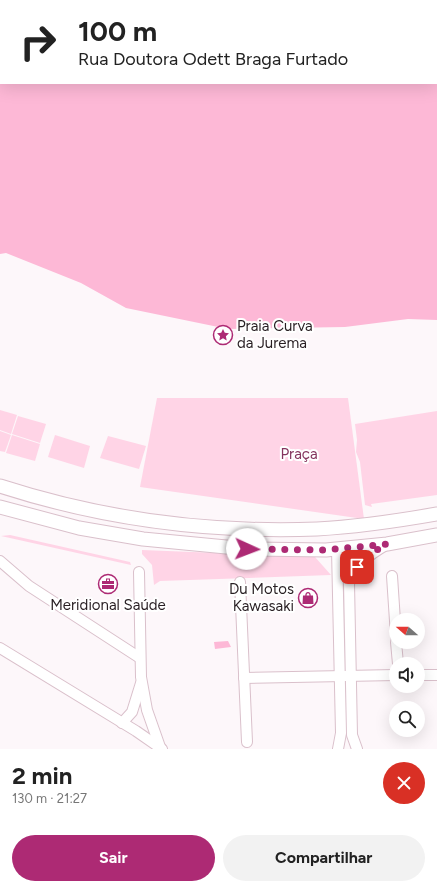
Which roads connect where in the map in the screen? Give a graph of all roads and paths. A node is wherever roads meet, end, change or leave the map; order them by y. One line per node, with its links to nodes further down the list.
1 (0, 486): 4 (main road)
2 (0, 507): 7 (main road)
3 (437, 514): 4 (main road)
4 (398, 521): 7 (main road)
5 (437, 535): 6 (main road)
6 (387, 544): 7 (main road); 19 (street)
7 (337, 549): 18 (street)
8 (0, 561): 14 (street)
9 (139, 572): 14 (street)
10 (392, 576): 12 (street)
11 (240, 582): 20 (street)
12 (394, 613)
13 (0, 648): 23 (street)
14 (140, 658): 21 (street)
15 (389, 675): 19 (street)
16 (425, 675): 17 (street)
17 (437, 675)
18 (340, 676): 19 (street); 20 (street); 27 (street)
19 (352, 676): 28 (street)
20 (244, 678): 25 (street)
21 (142, 681): 22 (street); 23 (street)
22 (147, 710): 24 (street); 26 (street)
23 (122, 723): 24 (street)
24 (134, 731): 26 (street)
25 (247, 742)
26 (158, 748)
27 (338, 749)
28 (357, 749)

